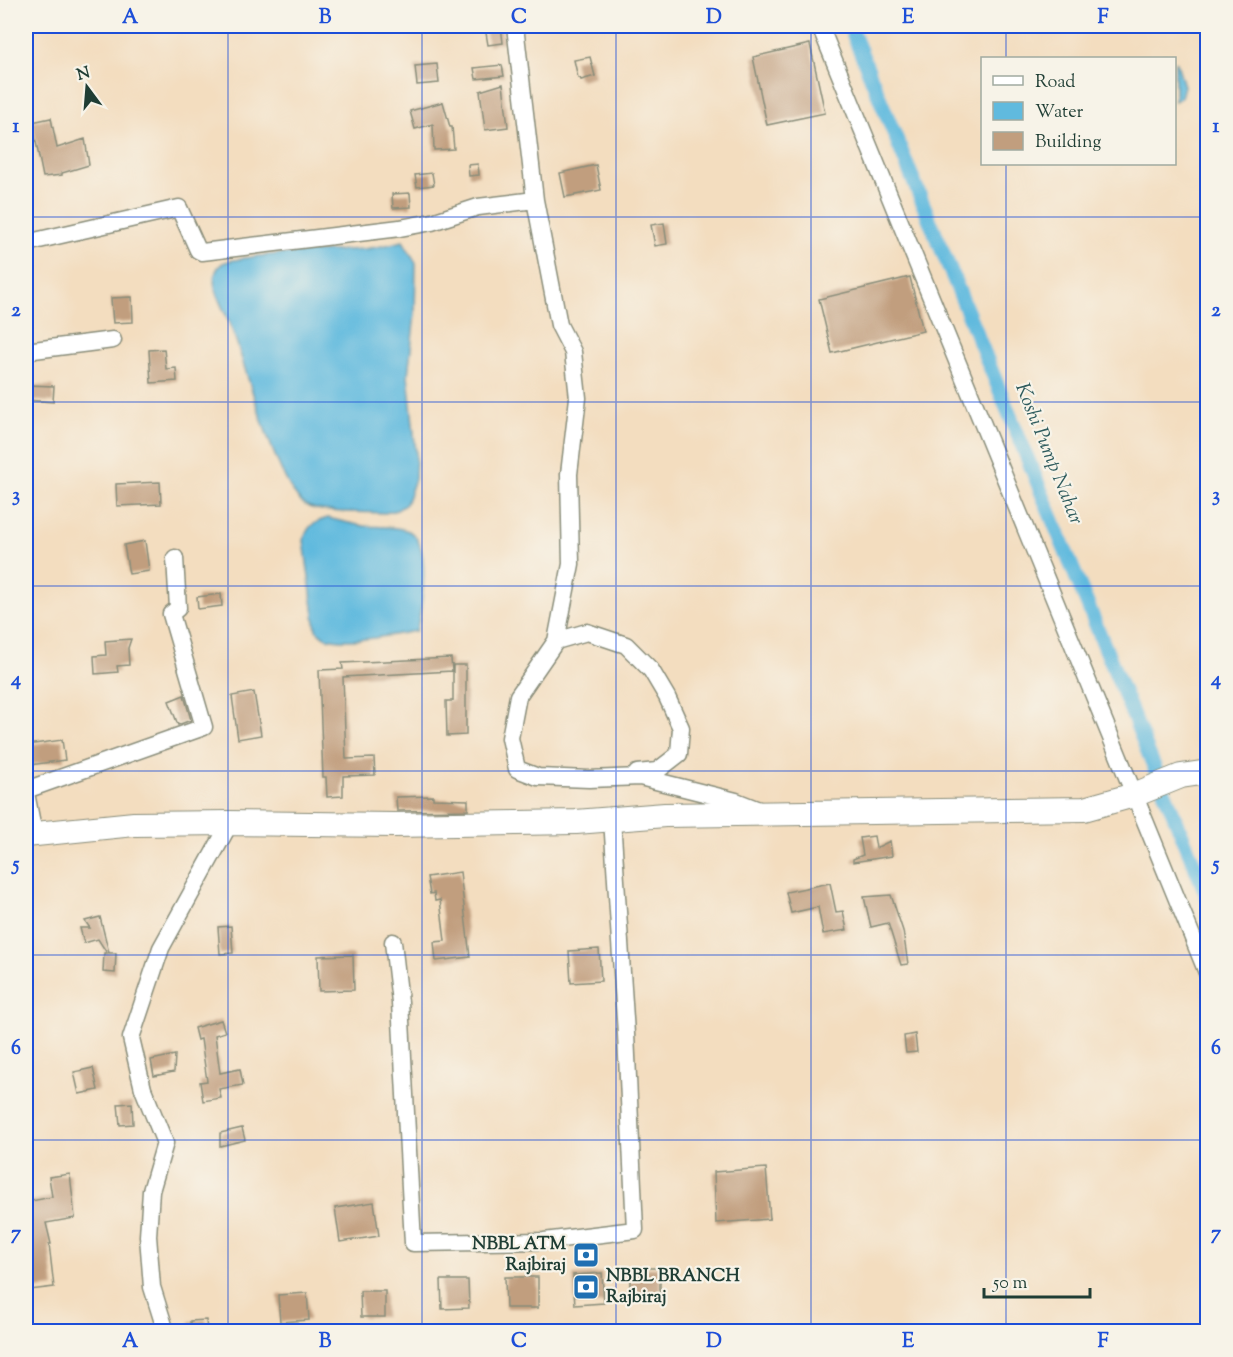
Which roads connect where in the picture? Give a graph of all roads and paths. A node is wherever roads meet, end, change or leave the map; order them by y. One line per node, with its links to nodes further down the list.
1 (515, 26): 3 (street)
2 (820, 26): 12 (street)
3 (535, 200): 4 (street); 8 (street)
4 (26, 243)
5 (113, 340): 6 (street)
6 (26, 351)
7 (175, 558): 11 (street)
8 (556, 641): 10 (street); 10 (street)
9 (1208, 772): 12 (street)
10 (589, 779): 13 (street)
11 (26, 792): 16 (street)
12 (1134, 795): 13 (street); 18 (street)
13 (769, 813): 14 (street)
14 (612, 819): 15 (street); 17 (street)
15 (230, 823): 16 (street); 19 (street)
16 (30, 834)
17 (393, 942)
18 (1208, 975)
19 (166, 1332)

